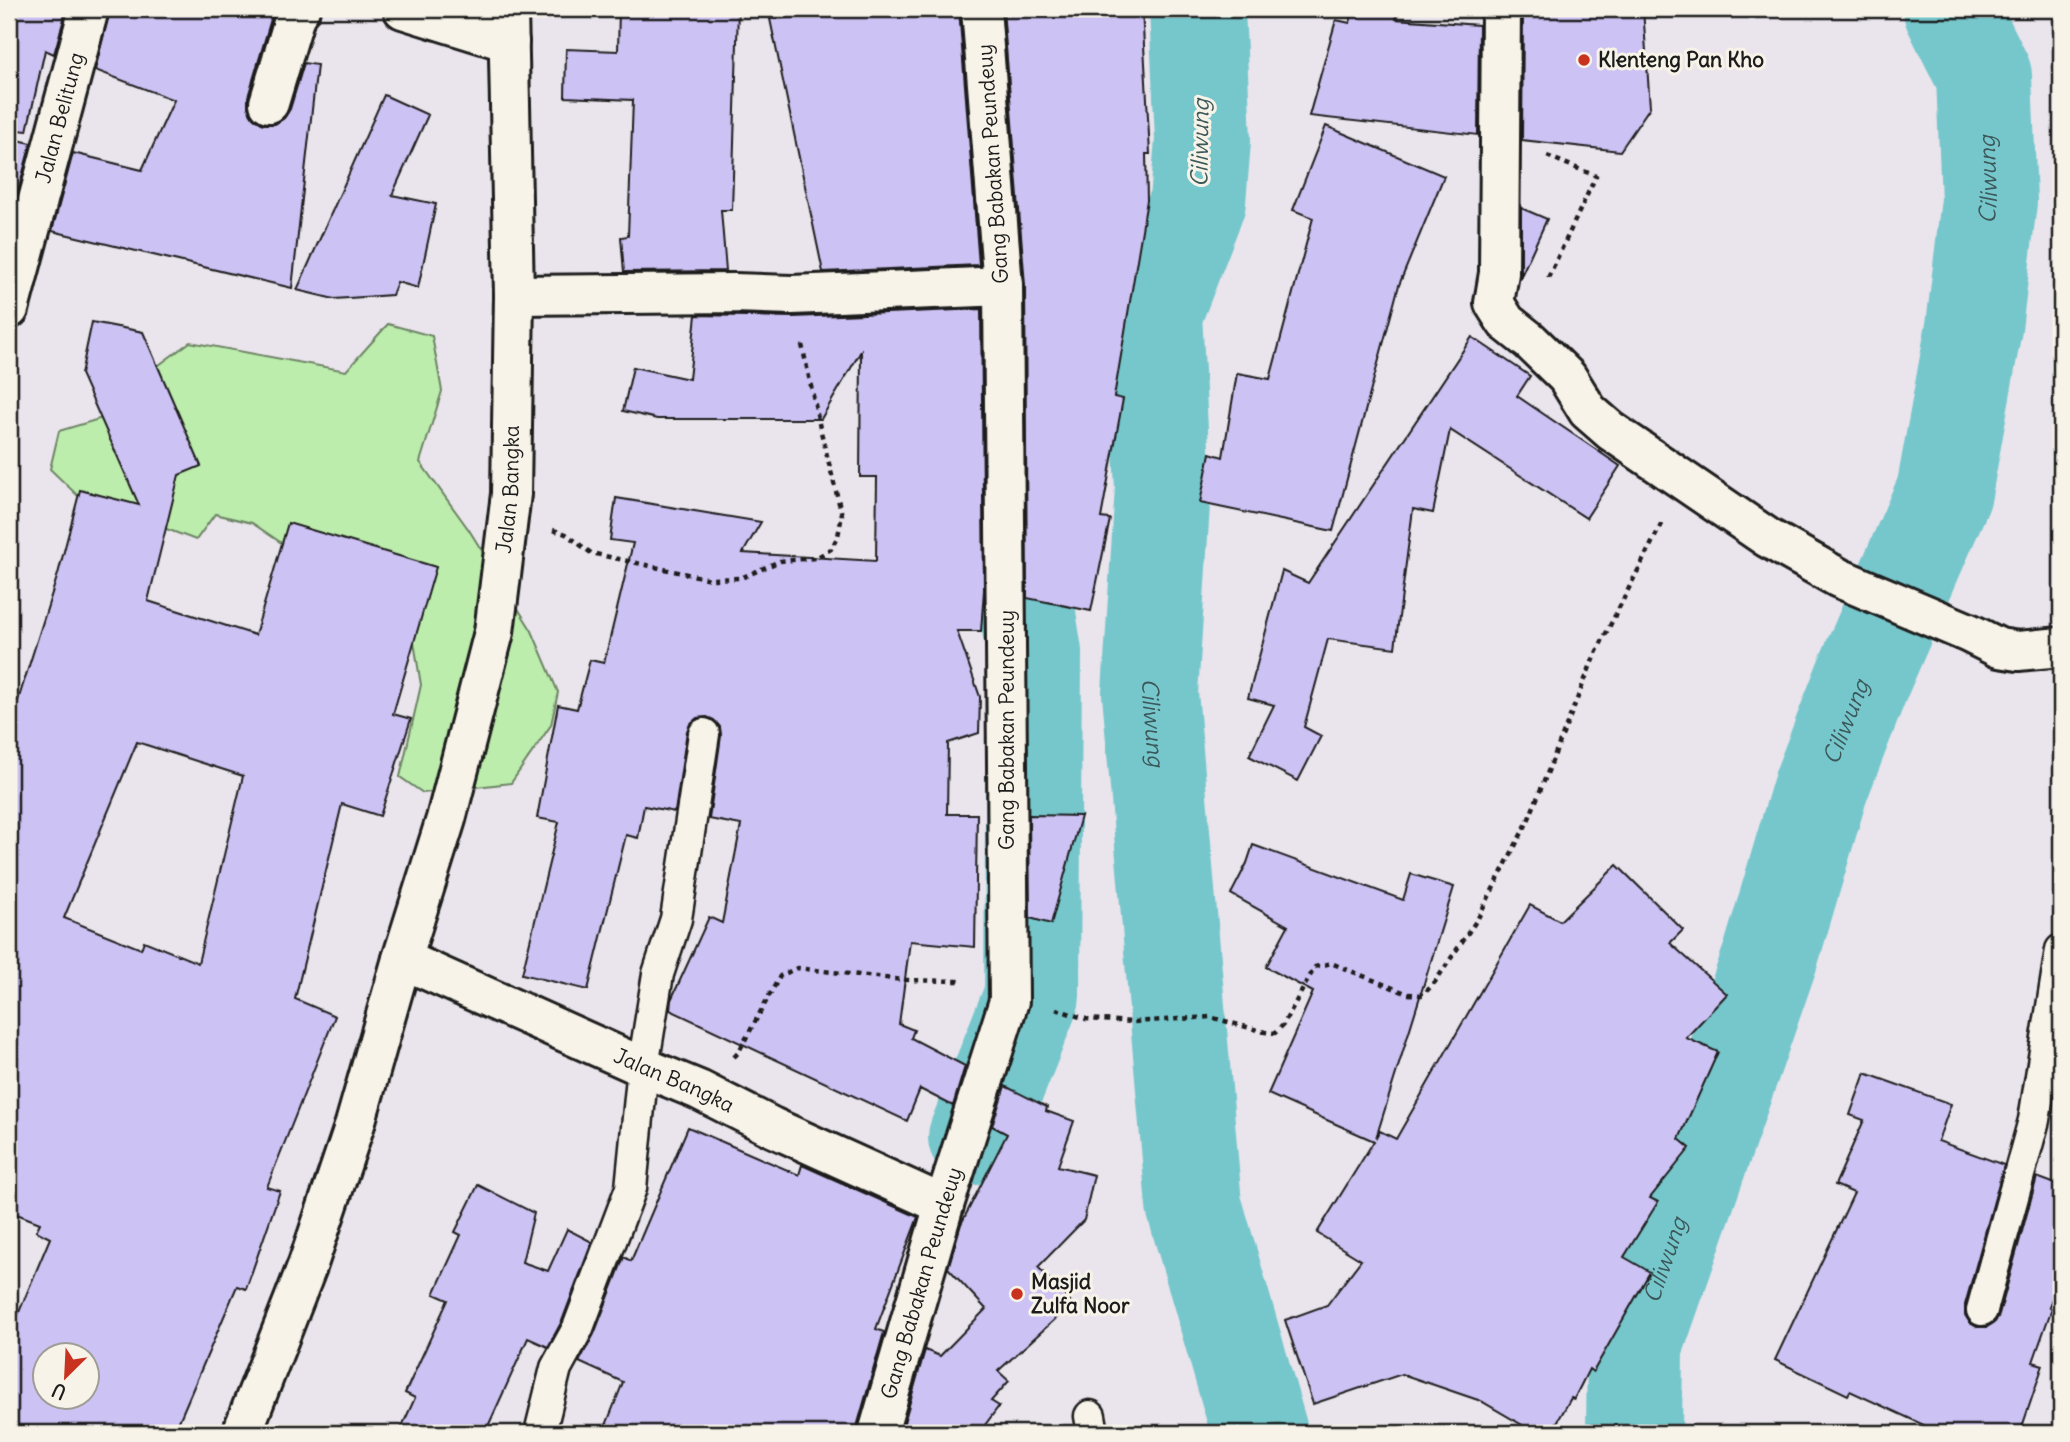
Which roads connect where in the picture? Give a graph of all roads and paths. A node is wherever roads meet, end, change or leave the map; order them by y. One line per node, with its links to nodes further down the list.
1 (89, 9): 13 (street, Jalan Belitung)
2 (300, 9): 7 (street)
3 (403, 9): 6 (street)
4 (981, 9): 9 (street, Gang Babakan Peundeuy)
5 (1501, 9): 8 (street)
6 (508, 25): 10 (street, Jalan Bangka)
7 (269, 103)
8 (1500, 138): 12 (street); 12 (path)
9 (1003, 286): 11 (street); 20 (street, Gang Babakan Peundeuy)
10 (514, 295): 11 (street); 15 (street, Jalan Bangka)
11 (792, 295): 15 (path)
12 (1494, 303): 14 (street)
13 (9, 309)
14 (1683, 480): 16 (street); 20 (path)
15 (510, 494): 19 (street, Jalan Bangka)
16 (2061, 647)
17 (704, 734): 22 (lane)
18 (2061, 950): 24 (lane)
19 (402, 959): 22 (street, Jalan Bangka); 27 (street, Jalan Bangka)
20 (1015, 999): 21 (path); 23 (street, Gang Babakan Peundeuy)
21 (738, 1053)
22 (643, 1067): 23 (street, Jalan Bangka); 28 (lane)
23 (944, 1205): 29 (street, Gang Babakan Peundeuy)
24 (1982, 1310)
25 (2061, 1368): 26 (path)
26 (2061, 1411)
27 (242, 1433)
28 (540, 1433)
29 (878, 1433)

